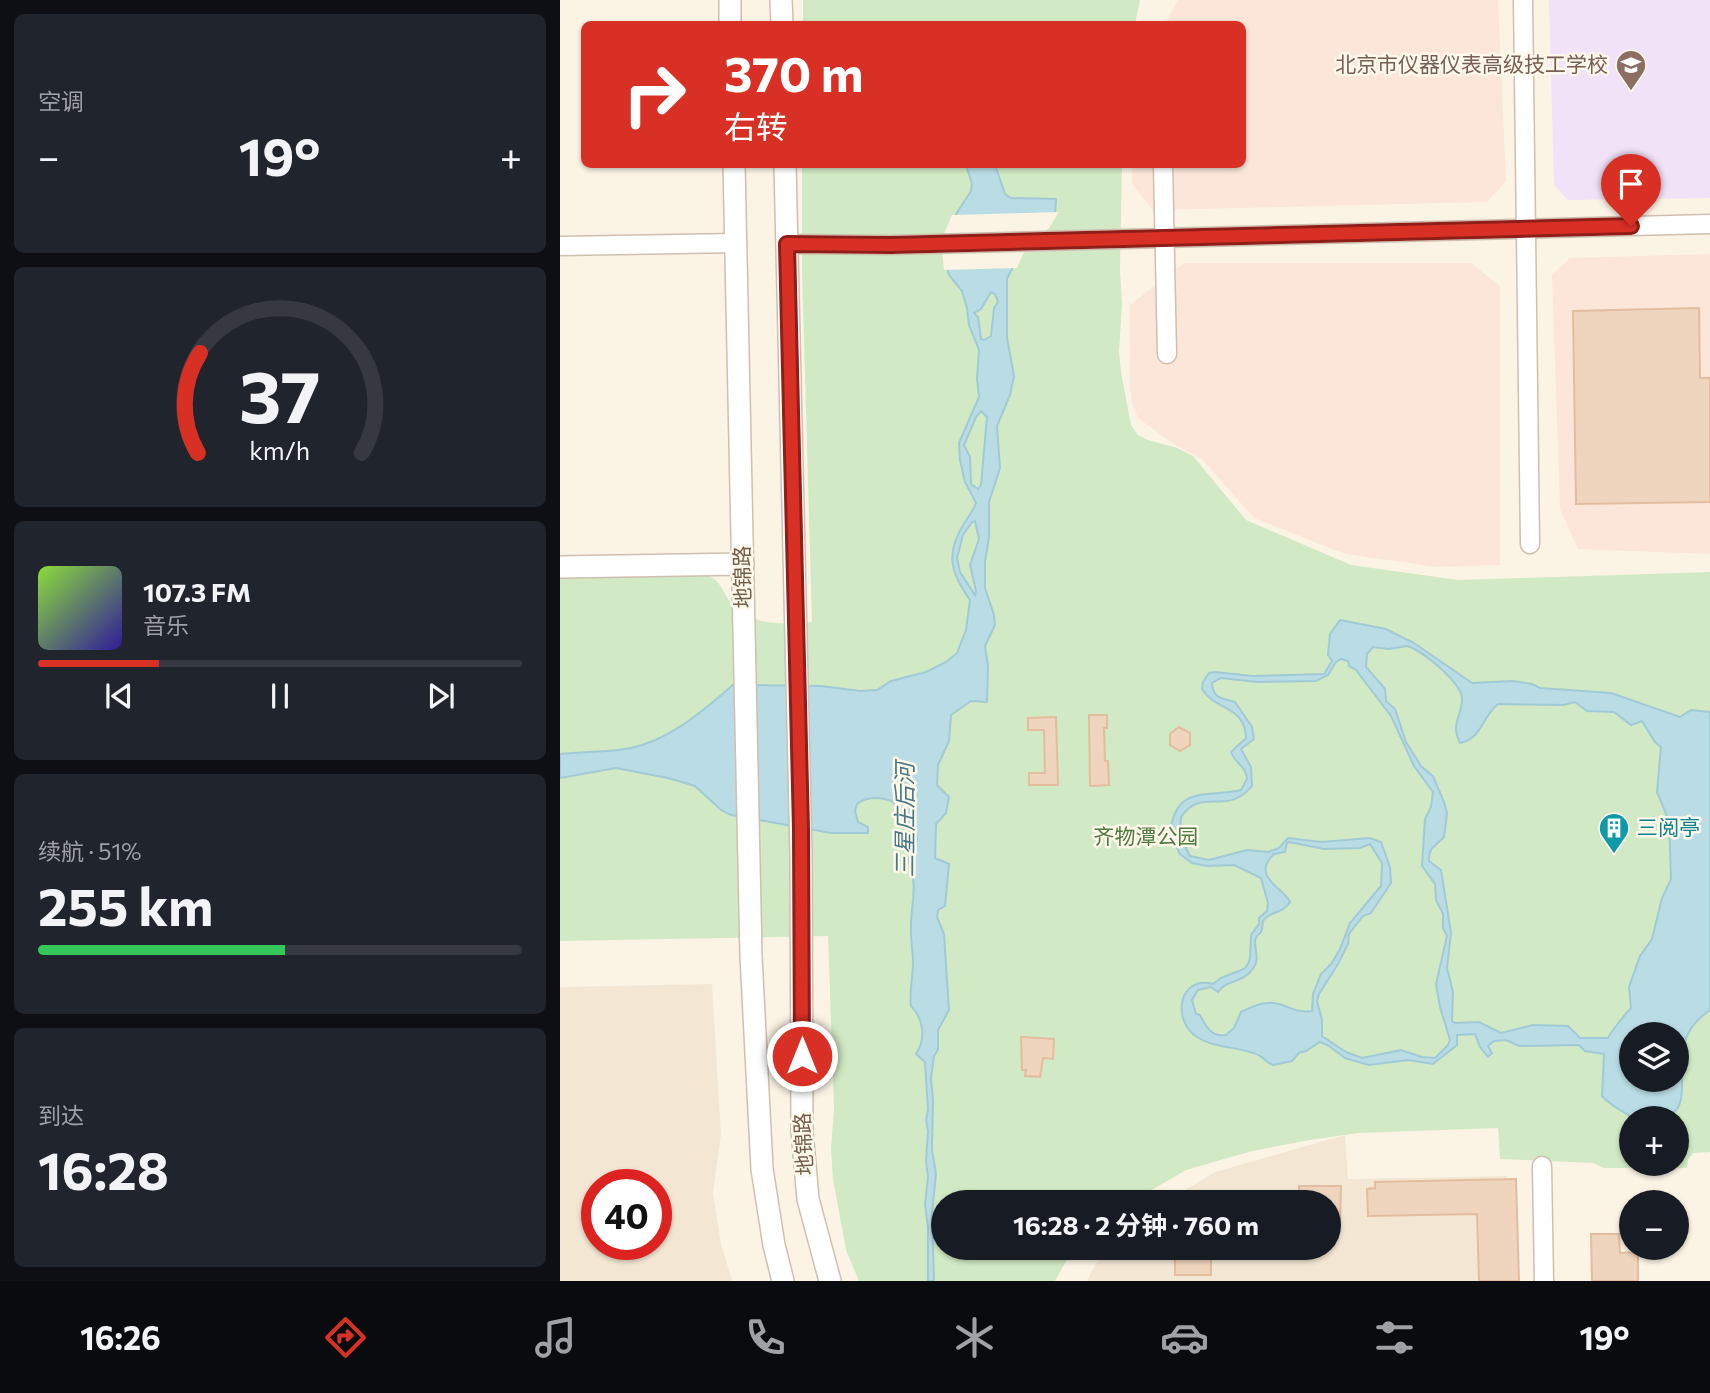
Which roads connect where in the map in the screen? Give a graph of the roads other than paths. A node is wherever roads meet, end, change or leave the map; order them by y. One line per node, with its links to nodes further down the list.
1 (730, 0): 4 (street)
2 (781, 0): 5 (street)
3 (1523, 0): 10 (street)
4 (730, 21)
5 (782, 21)
6 (734, 168): 12 (street, 地锦路)
7 (785, 168): 13 (street, 地锦路)
8 (1163, 168): 11 (street)
9 (1710, 224): 10 (street)
10 (1527, 229): 11 (street); 16 (street)
11 (1165, 237): 13 (street); 15 (street)
12 (736, 243): 14 (street); 17 (street, 地锦路)
13 (787, 244): 21 (street, 地锦路)
14 (560, 246)
15 (1167, 354)
16 (1530, 544)
17 (743, 564): 18 (street); 20 (street, 地锦路)
18 (560, 566)
19 (1542, 1166): 22 (street)
20 (783, 1281)
21 (830, 1281)
22 (1544, 1281)

